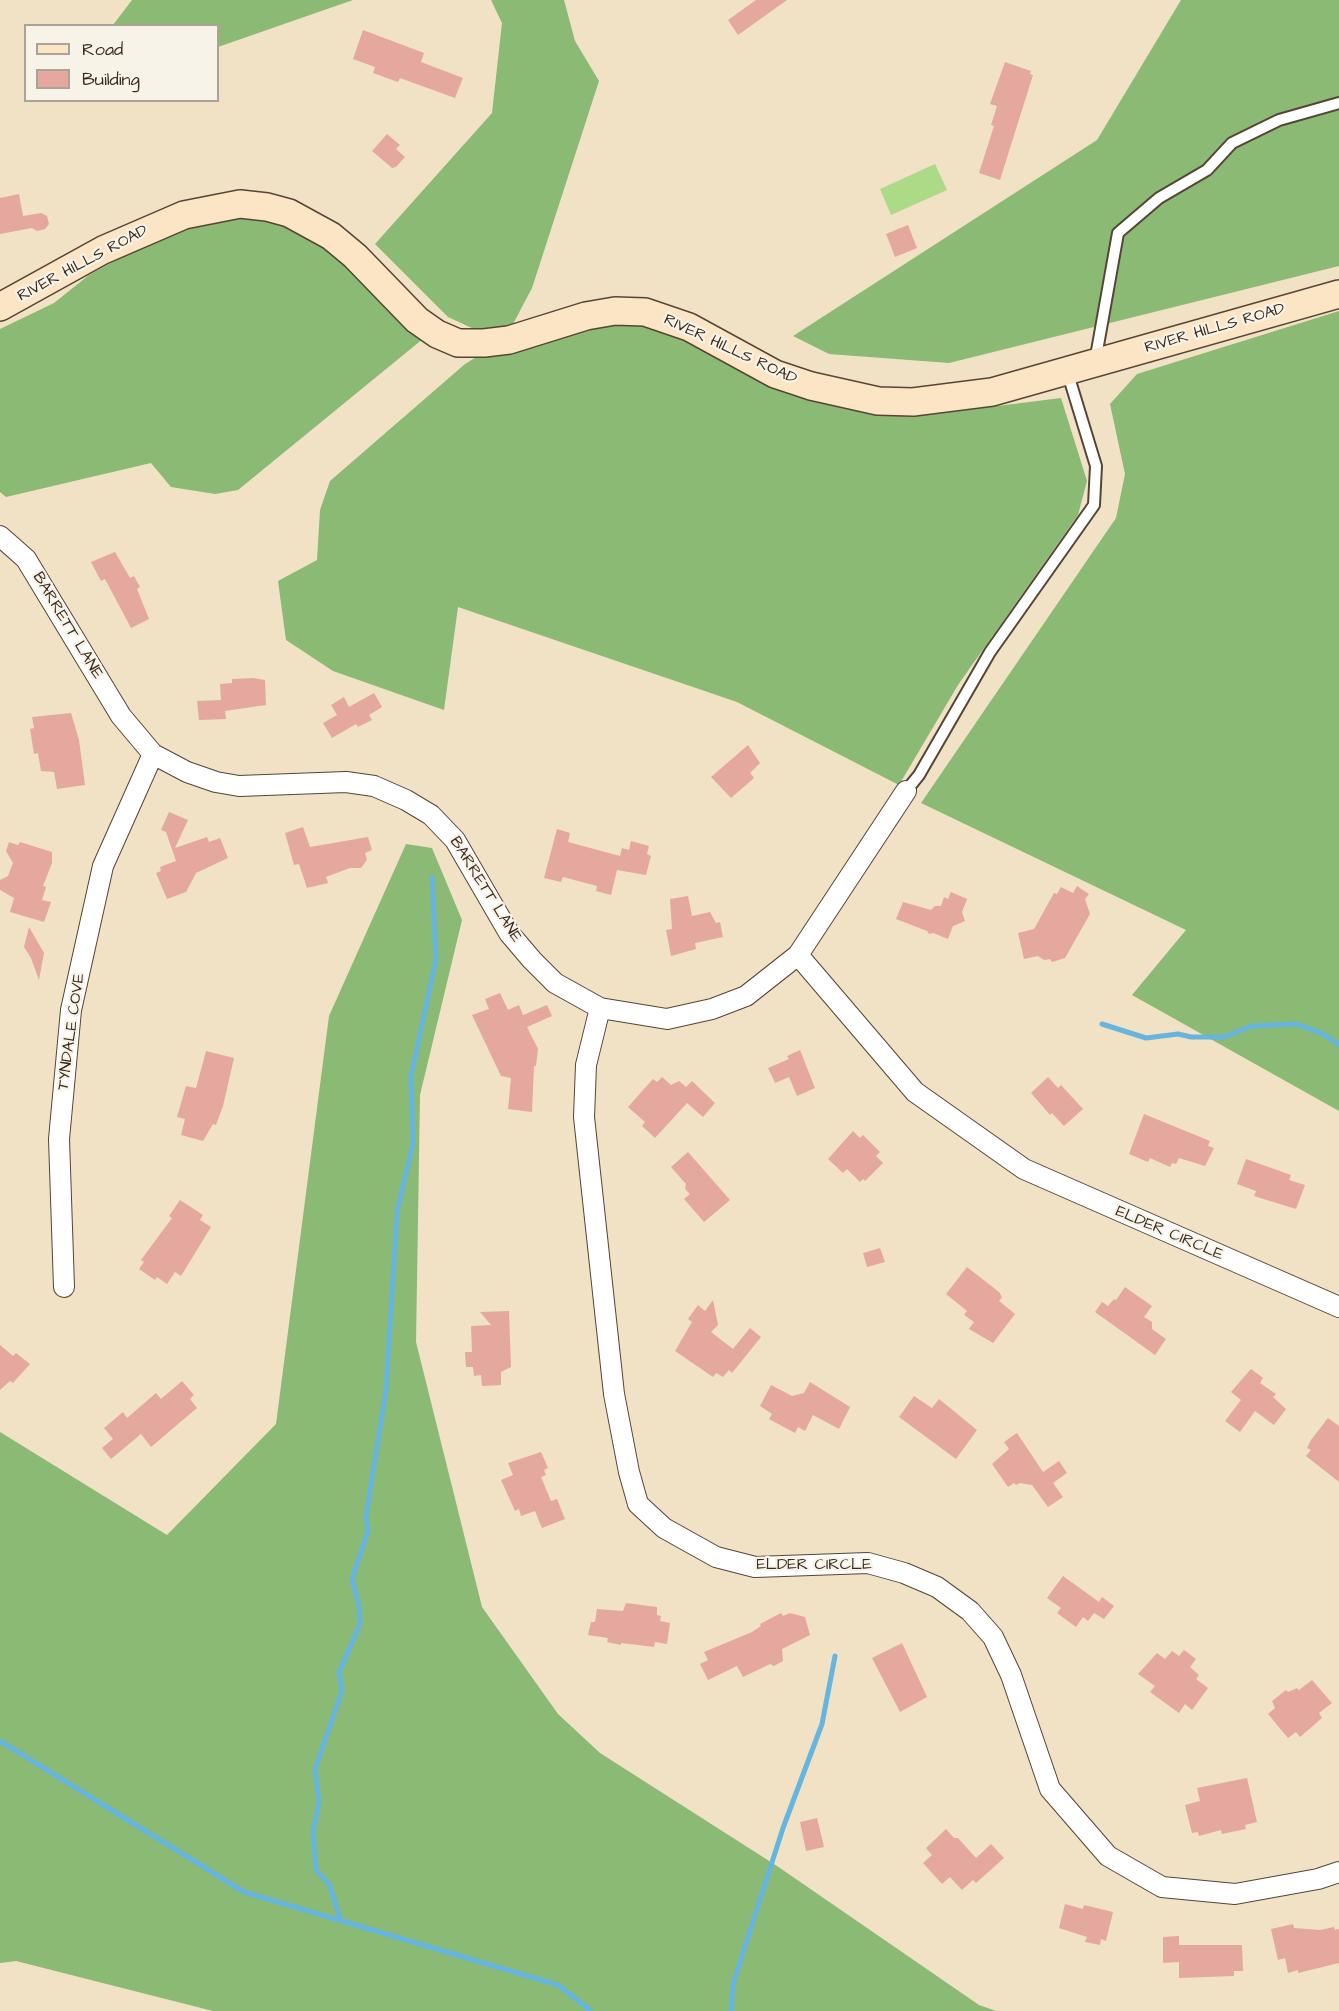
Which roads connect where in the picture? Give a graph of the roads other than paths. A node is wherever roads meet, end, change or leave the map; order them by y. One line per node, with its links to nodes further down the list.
1 (1339, 103): 4 (lane)
2 (1339, 294): 4 (street, RIVER HILLS ROAD)
3 (0, 307): 5 (street, RIVER HILLS ROAD)
4 (1095, 363): 5 (street, RIVER HILLS ROAD)
5 (1067, 371): 8 (lane)
6 (0, 536): 7 (street, BARRETT LANE)
7 (153, 754): 10 (street, BARRETT LANE); 11 (street, TYNDALE COVE)
8 (906, 791): 9 (street, BARRETT LANE)
9 (798, 955): 10 (street, BARRETT LANE); 12 (street, ELDER CIRCLE)
10 (600, 1008): 13 (street, ELDER CIRCLE)
11 (64, 1287)
12 (1339, 1307)
13 (1339, 1872)

